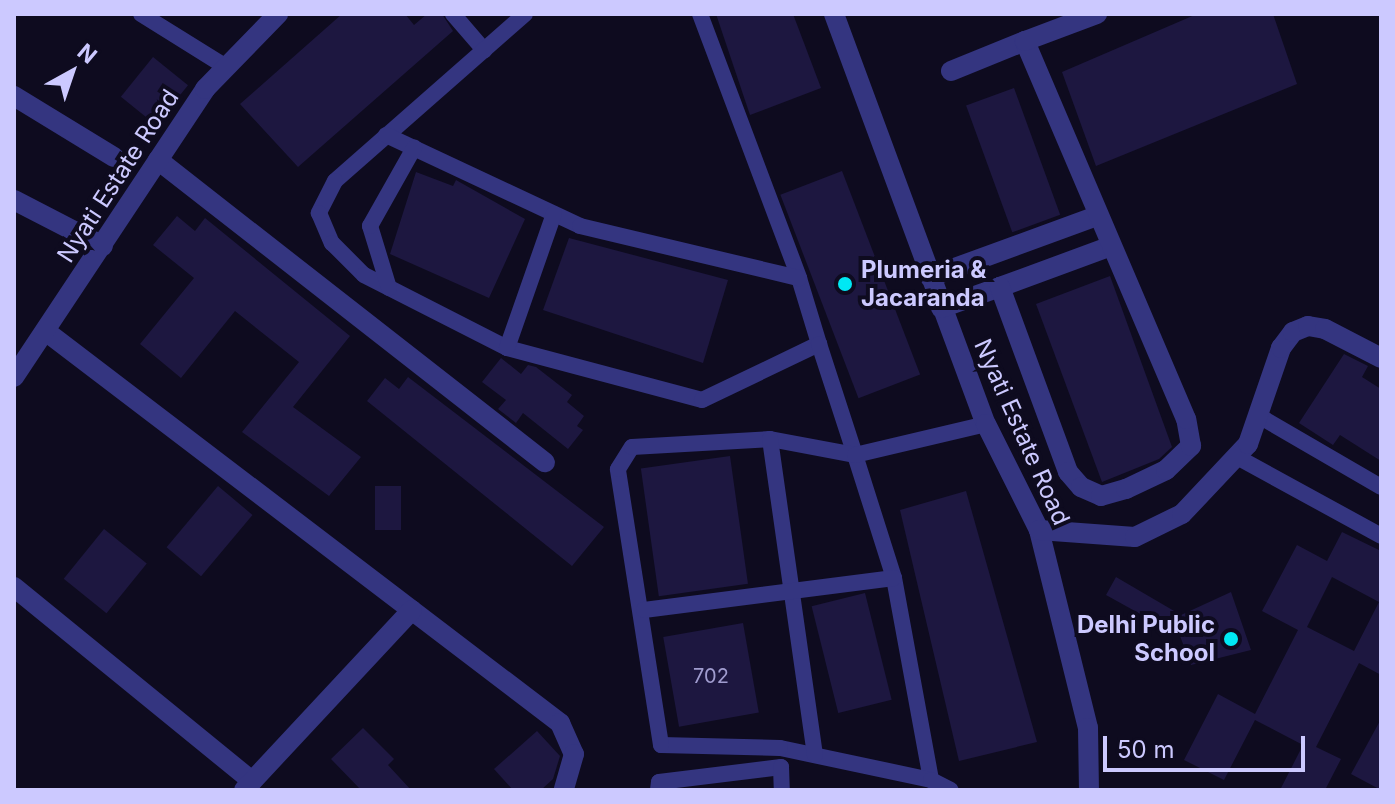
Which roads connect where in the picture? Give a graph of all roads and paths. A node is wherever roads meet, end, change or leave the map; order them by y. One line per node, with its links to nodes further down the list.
1 (141, 14): 10 (lane)
2 (278, 14): 10 (street, Nyati Estate Road)
3 (453, 14): 9 (lane)
4 (525, 14): 9 (lane)
5 (700, 14): 23 (lane)
6 (834, 14): 22 (street, Nyati Estate Road)
7 (1097, 14): 8 (street)
8 (1025, 41): 11 (street); 19 (street)
9 (484, 50): 13 (lane)
10 (226, 67): 16 (street, Nyati Estate Road)
11 (951, 71)
12 (14, 96): 15 (street)
13 (386, 135): 14 (lane); 25 (lane)
14 (414, 148): 18 (lane); 25 (lane)
15 (114, 157)
16 (158, 160): 20 (street, Nyati Estate Road); 37 (street)
17 (14, 200): 20 (street)
18 (554, 214): 23 (lane); 29 (lane)
19 (1097, 216): 21 (street); 22 (street)
20 (103, 246): 27 (street, Nyati Estate Road)
21 (1109, 247): 24 (street); 24 (street)
22 (930, 277): 26 (street, Nyati Estate Road)
23 (799, 278): 28 (lane)
24 (1000, 287): 26 (street)
25 (389, 288): 29 (lane)
26 (941, 308): 33 (street, Nyati Estate Road)
27 (48, 333): 31 (street, Nyati Estate Road); 44 (street)
28 (819, 344): 29 (lane); 35 (lane)
29 (507, 348)
30 (1381, 358): 32 (street)
31 (14, 377)
32 (1259, 416): 36 (street); 38 (lane)
33 (986, 424): 35 (lane); 39 (street, Nyati Estate Road)
34 (770, 439): 35 (lane); 43 (lane); 45 (lane)
35 (855, 455): 41 (lane)
36 (1237, 457): 39 (street); 40 (lane)
37 (545, 462)
38 (1381, 487)
39 (1039, 530): 53 (street, Nyati Estate Road)
40 (1381, 536)
41 (894, 578): 43 (lane); 47 (lane)
42 (14, 587): 48 (street)
43 (795, 590): 45 (lane); 46 (lane)
44 (412, 610): 48 (street); 49 (street)
45 (644, 610): 46 (lane)
46 (815, 755): 47 (lane)
47 (931, 780): 52 (lane)
48 (248, 786)
49 (564, 790)
50 (658, 790): 51 (lane)
51 (782, 790)
52 (951, 790)
53 (1089, 790)

